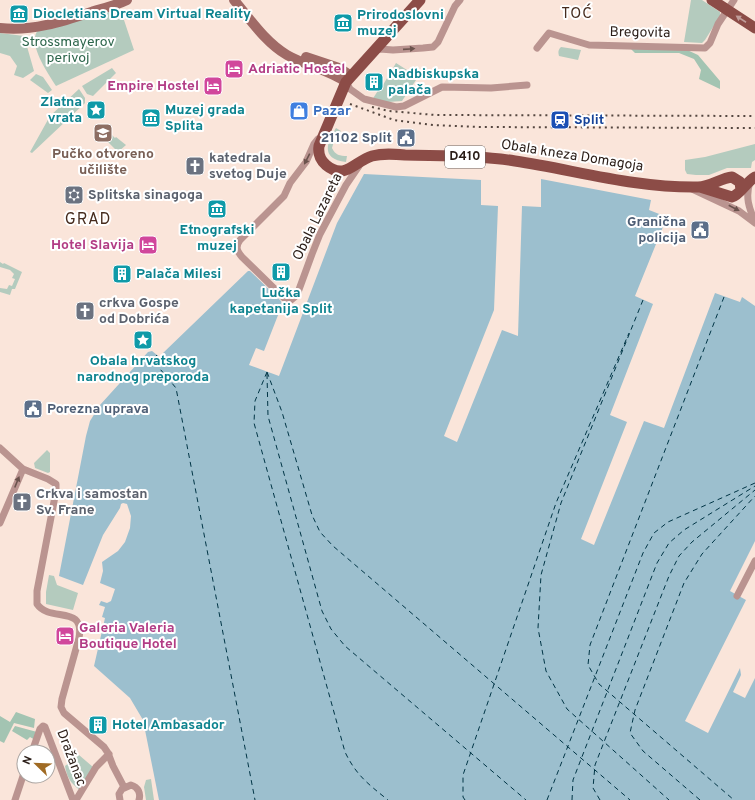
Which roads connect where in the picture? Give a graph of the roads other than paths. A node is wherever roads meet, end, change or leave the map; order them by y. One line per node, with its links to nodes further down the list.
1 (127, 0): 8 (street)
2 (234, 0): 12 (street)
3 (420, 0): 11 (main road, D410)
4 (460, 0): 11 (street, one-way to 4)
5 (712, 0): 7 (main road)
6 (734, 0): 7 (street)
7 (728, 10): 9 (main road, one-way to 7); 10 (street, Bregovita)
8 (0, 28)
9 (755, 28)
10 (537, 48)
11 (374, 50): 12 (main road, D410)
12 (348, 79): 13 (street); 14 (main road, D410)
13 (527, 85)
14 (323, 133): 15 (main road, Obala kneza Domagoja / D410); 15 (street, Obala Lazareta, one-way to 15)
15 (364, 160): 17 (main road, Obala kneza Domagoja / D410)
16 (754, 178): 19 (main road, D410); 20 (street)
17 (686, 186): 18 (main road, Obala kneza Domagoja / D410); 20 (street, Obala kneza Domagoja, one-way to 20)
18 (699, 187): 19 (main road, Obala kneza Domagoja / D410); 19 (main road, Obala kneza Domagoja / D410)
19 (741, 190)
20 (755, 223)
21 (0, 448): 22 (street)
22 (23, 469): 23 (street, one-way to 22); 28 (street)
23 (0, 522)
24 (755, 561): 25 (street)
25 (737, 596)
26 (35, 744): 27 (street, Dražanac)
27 (52, 744)
28 (109, 754): 31 (street); 34 (street)
29 (56, 755): 33 (street, Dražanac)
30 (20, 784): 32 (street)
31 (124, 787): 35 (street); 36 (street)
32 (15, 800)
33 (73, 800)
34 (76, 800)
35 (120, 800)
36 (139, 800)

